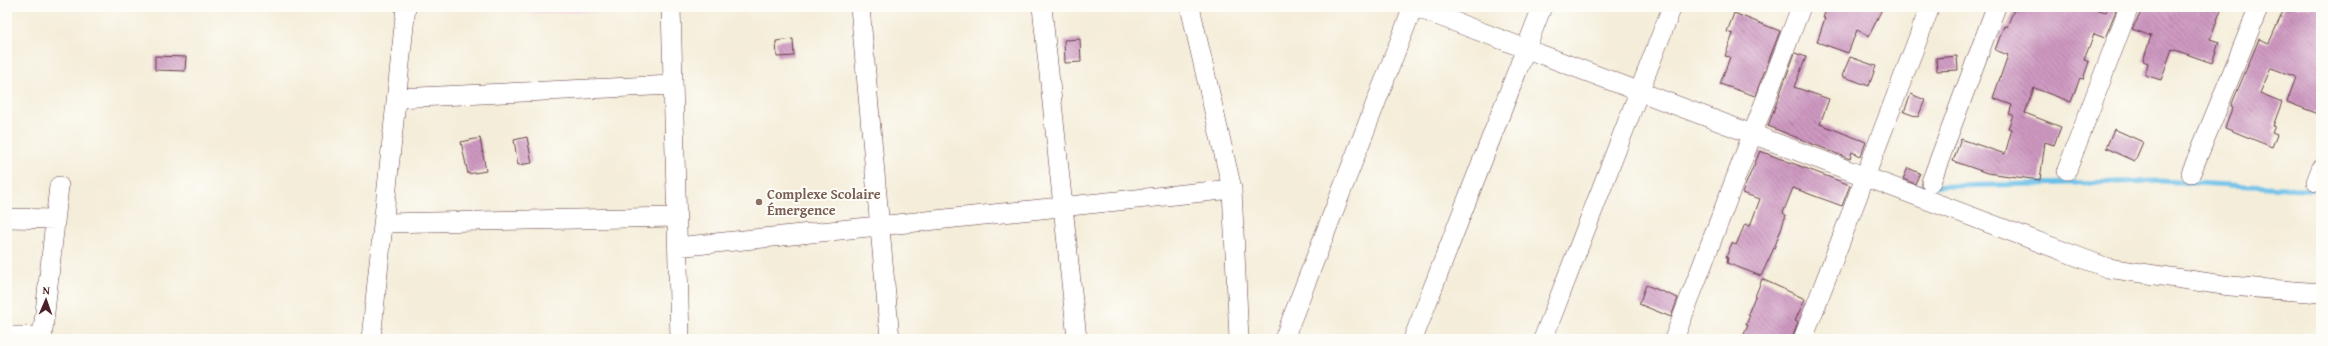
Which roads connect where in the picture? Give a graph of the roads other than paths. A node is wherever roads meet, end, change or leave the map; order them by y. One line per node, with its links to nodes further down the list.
1 (406, 7): 17 (street)
2 (671, 7): 15 (street)
3 (860, 7): 30 (street)
4 (1042, 7): 25 (street)
5 (1190, 7): 24 (street)
6 (1414, 7): 14 (street); 40 (street)
7 (1542, 7): 14 (street)
8 (1672, 7): 16 (street)
9 (1801, 7): 18 (street)
10 (1930, 7): 21 (street)
11 (1996, 7): 22 (street)
12 (2129, 7): 19 (street)
13 (2259, 7): 20 (street)
14 (1526, 48): 16 (street); 41 (street)
15 (673, 85): 17 (street); 26 (street)
16 (1639, 91): 18 (street); 42 (street)
17 (397, 98): 29 (street)
18 (1753, 134): 21 (street); 43 (street)
19 (2067, 170)
20 (2192, 174)
21 (1865, 176): 32 (street); 44 (street)
22 (1931, 182)
23 (59, 186): 28 (street)
24 (1232, 189): 25 (street); 39 (street)
25 (1063, 207): 30 (street); 38 (street)
26 (676, 217): 29 (street); 31 (street)
27 (7, 218): 28 (street)
28 (55, 218): 34 (street)
29 (384, 223): 35 (street)
30 (880, 226): 31 (street); 37 (street)
31 (677, 247): 36 (street)
32 (2321, 293)
33 (7, 336): 34 (street)
34 (42, 338)
35 (371, 339)
36 (680, 339)
37 (890, 339)
38 (1077, 339)
39 (1239, 339)
40 (1284, 339)
41 (1413, 339)
42 (1543, 339)
43 (1674, 339)
44 (1802, 339)

